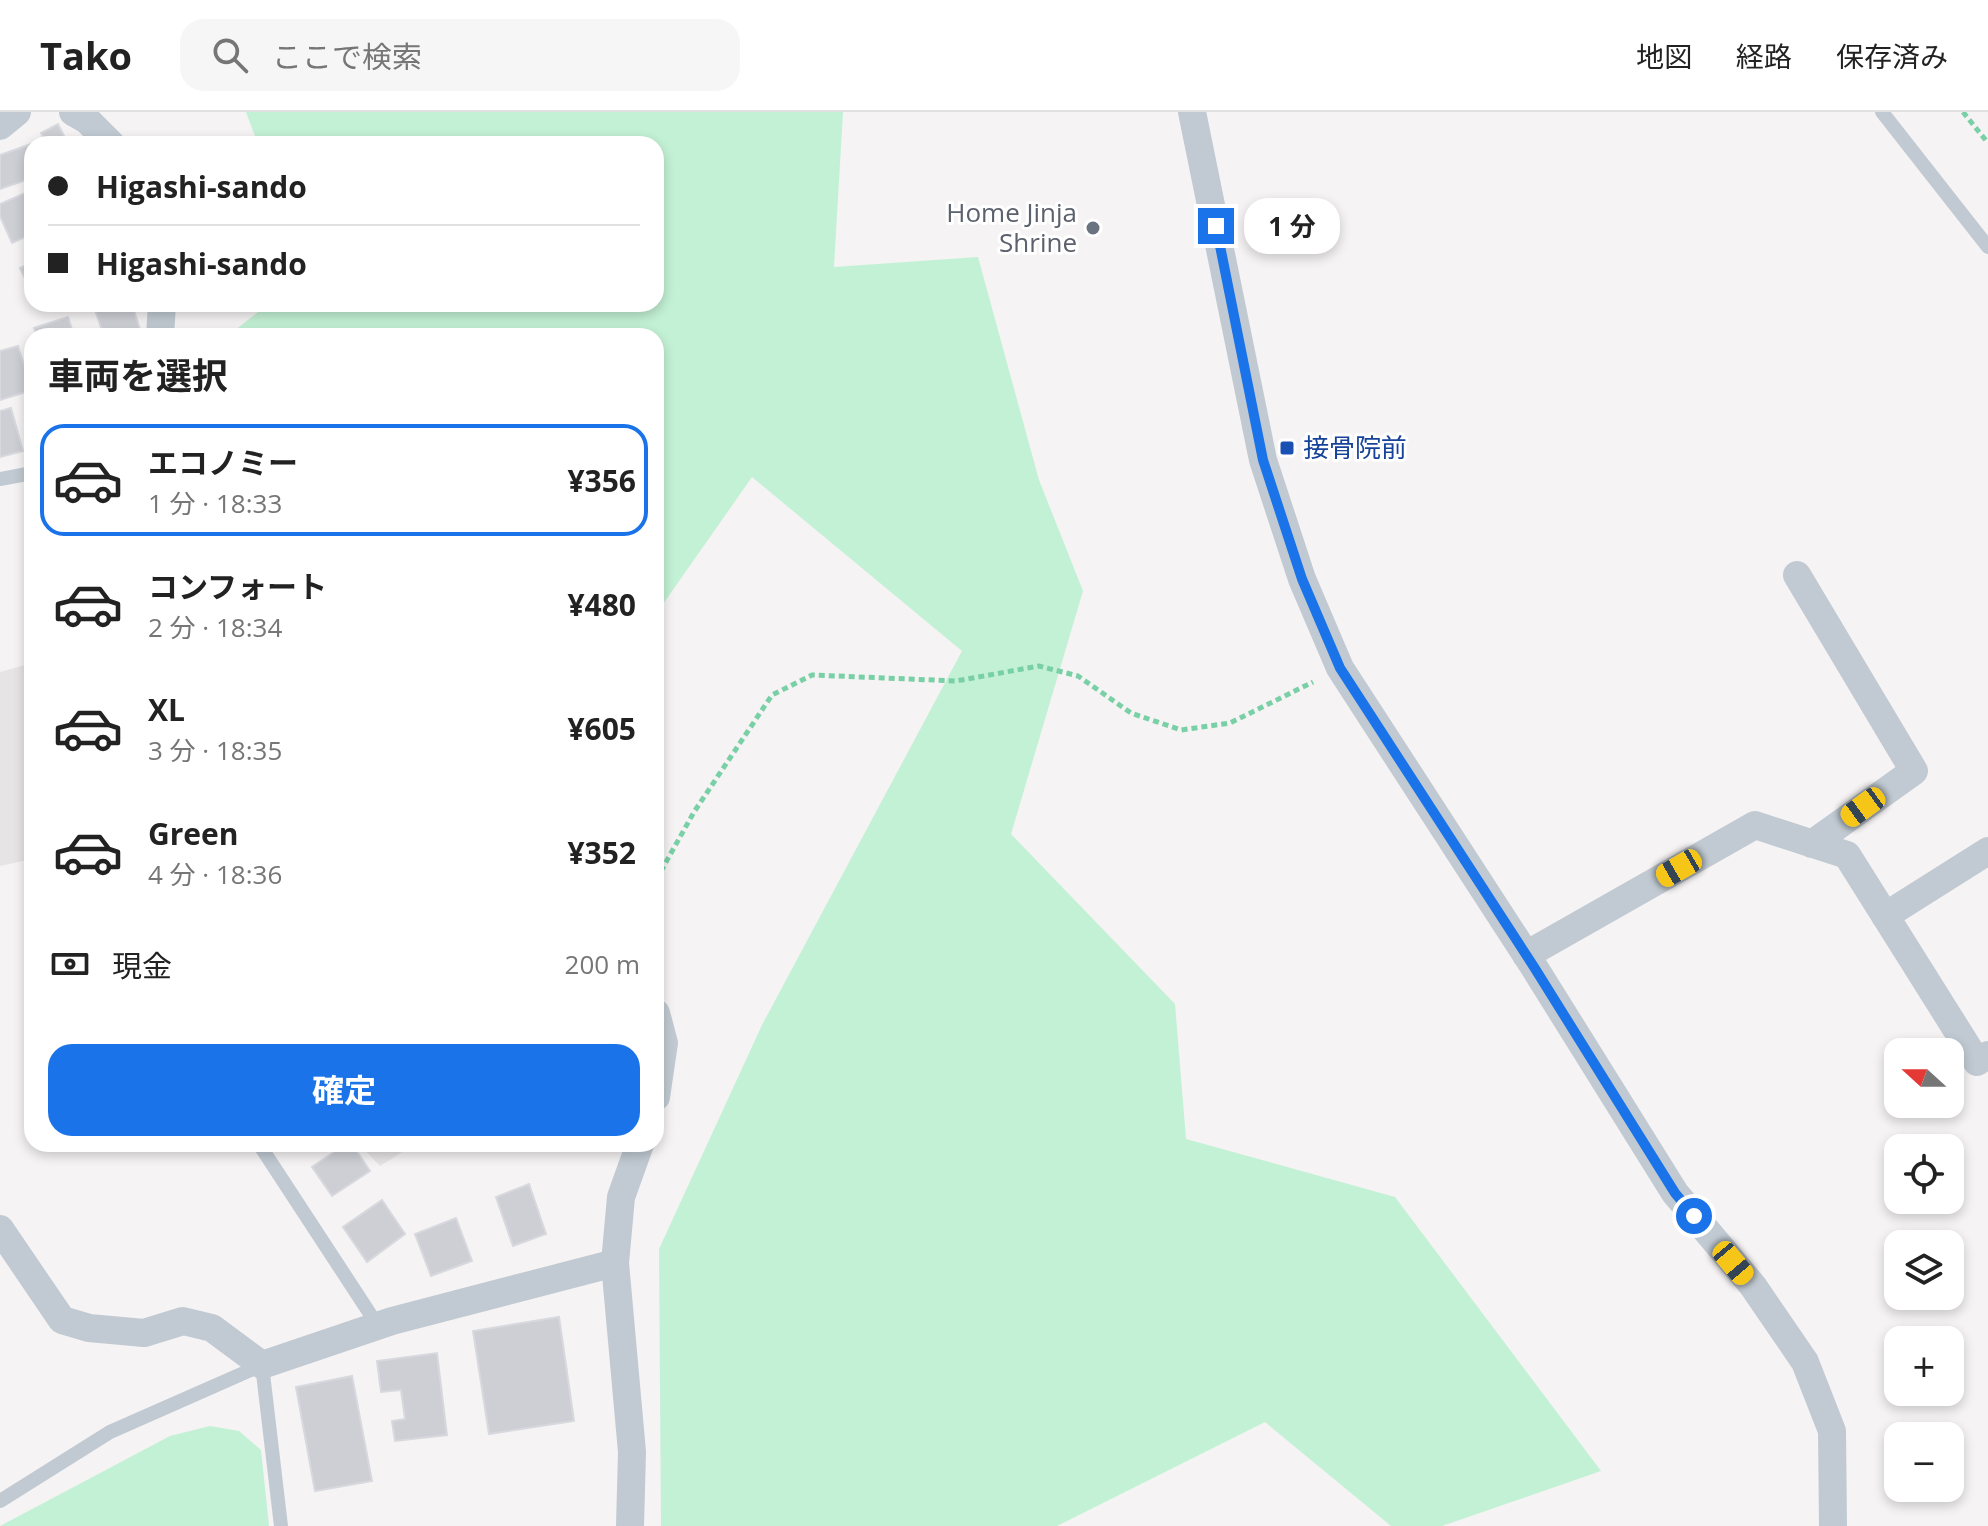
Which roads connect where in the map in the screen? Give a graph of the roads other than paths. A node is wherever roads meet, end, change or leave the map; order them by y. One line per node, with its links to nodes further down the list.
1 (17, 112): 5 (street)
2 (73, 112): 6 (street)
3 (1192, 112): 14 (street)
4 (1882, 112): 7 (lane)
5 (0, 126)
6 (103, 136)
7 (1988, 247)
8 (24, 474): 9 (lane)
9 (0, 479)
10 (1797, 575): 11 (street)
11 (1812, 844): 13 (street); 14 (street)
12 (1988, 851): 13 (street)
13 (1885, 916): 15 (street)
14 (1526, 955): 25 (street)
15 (1988, 1055)
16 (264, 1152): 20 (lane)
17 (637, 1152): 19 (street)
18 (0, 1229): 21 (street)
19 (615, 1263): 20 (street); 24 (street)
20 (378, 1326): 21 (street)
21 (262, 1365): 22 (lane); 23 (lane)
22 (0, 1501)
23 (281, 1526)
24 (630, 1526)
25 (1833, 1526)

